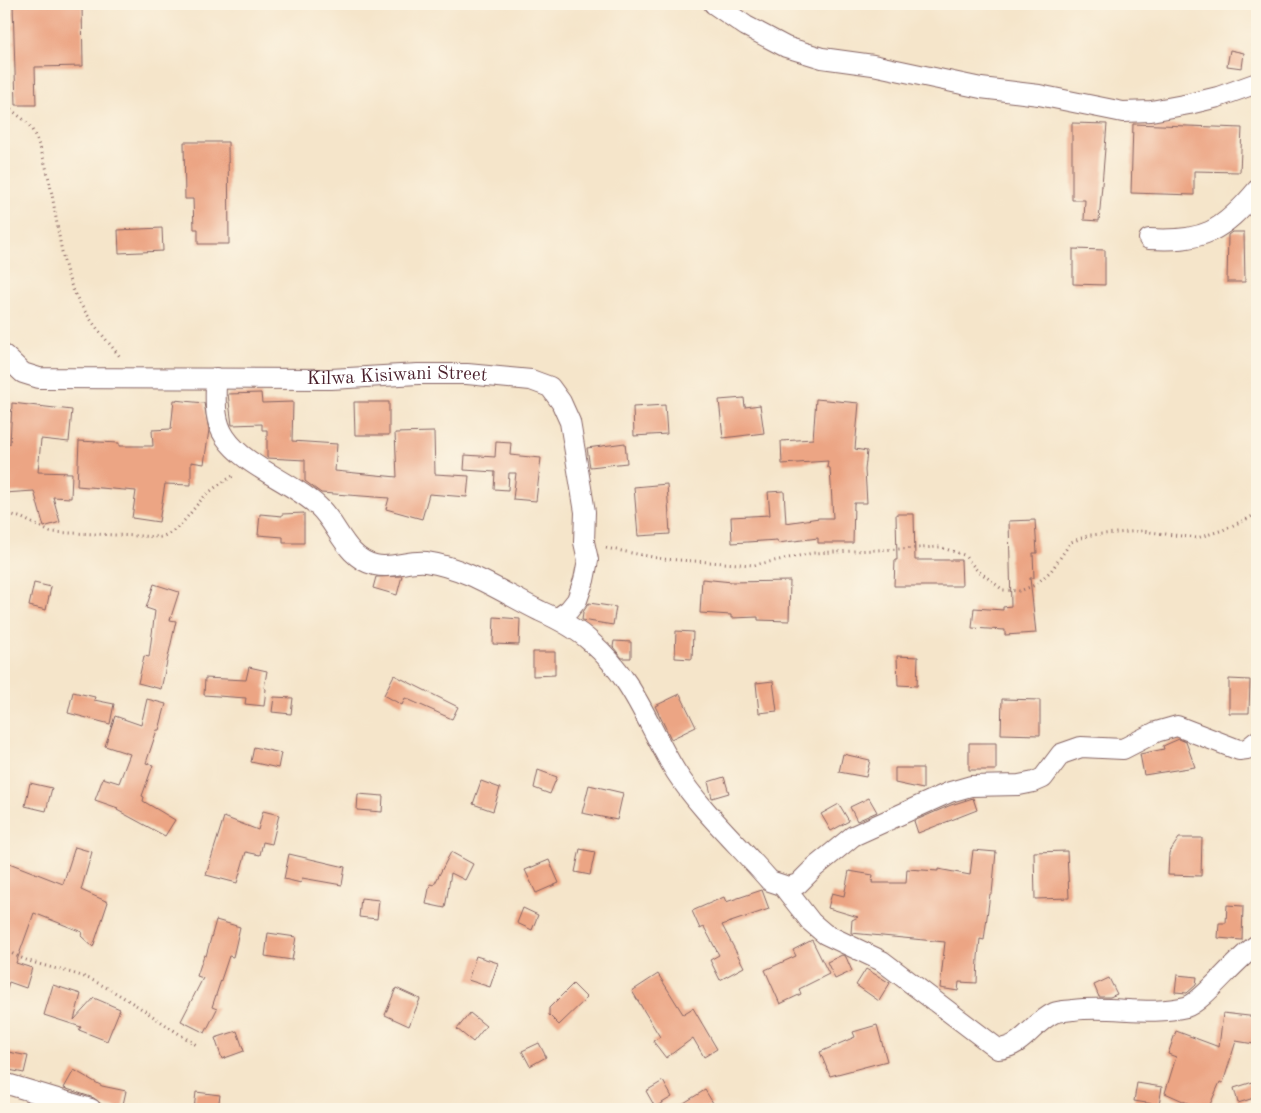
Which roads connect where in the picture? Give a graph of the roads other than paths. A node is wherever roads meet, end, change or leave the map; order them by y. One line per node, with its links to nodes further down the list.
1 (714, 4): 2 (street)
2 (1257, 83)
3 (1257, 190): 4 (street)
4 (1149, 239)
5 (4, 355): 6 (street, Kilwa Kisiwani Street)
6 (216, 378): 7 (street); 7 (street, Kilwa Kisiwani Street)
7 (558, 618): 9 (street)
8 (1257, 741): 9 (street)
9 (783, 886): 10 (street)
10 (1257, 945)
11 (4, 1083): 12 (street)
12 (91, 1109)

